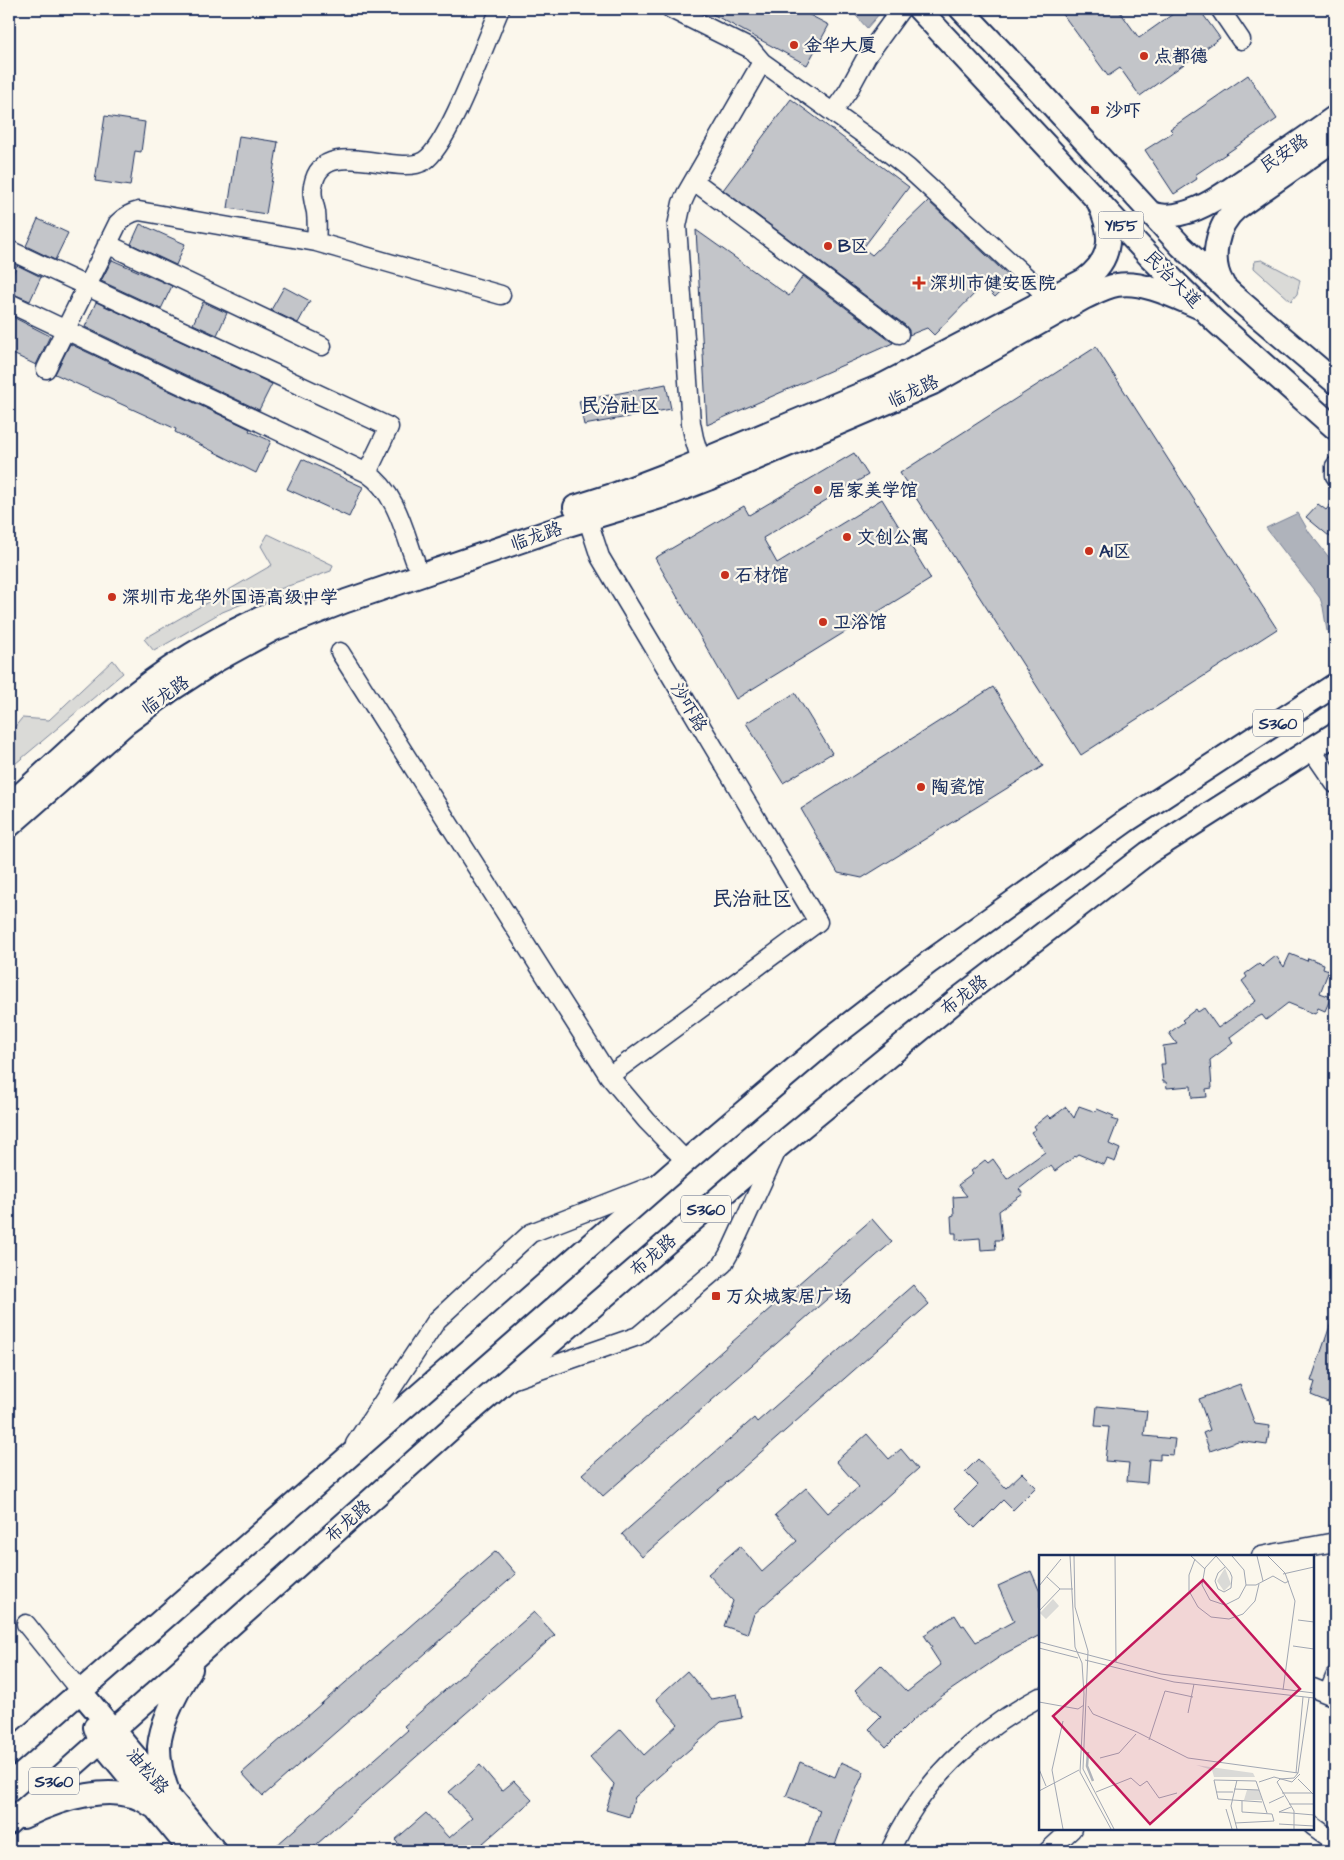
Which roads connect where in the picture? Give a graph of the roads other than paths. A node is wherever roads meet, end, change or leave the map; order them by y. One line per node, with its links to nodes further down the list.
1 (500, 9): 16 (street)
2 (671, 9): 8 (street)
3 (901, 9): 9 (street)
4 (919, 9): 14 (main road, 民治大道 / Y155)
5 (961, 9): 15 (main road, 民治大道 / Y155)
6 (1220, 9): 7 (street)
7 (1241, 40)
8 (762, 62): 9 (street); 12 (street)
9 (833, 112): 23 (street)
10 (1335, 117): 13 (main road, 民安路)
11 (1335, 139): 13 (main road, 民安路)
12 (694, 180): 27 (street); 32 (street)
13 (1237, 196): 15 (main road); 21 (main road)
14 (1098, 201): 20 (main road); 25 (main road, 民治大道 / Y155)
15 (1147, 211): 21 (main road, 民治大道 / Y155)
16 (316, 242): 17 (street); 22 (street)
17 (107, 244): 19 (street); 28 (street)
18 (9, 250): 19 (street)
19 (86, 286): 26 (street); 34 (street)
20 (1088, 287): 23 (main road, 临龙路); 25 (main road); 36 (main road, 临龙路)
21 (1225, 287): 30 (main road, 民治大道 / Y155)
22 (501, 295)
23 (1049, 298): 32 (main road, 临龙路)
24 (9, 303): 26 (street)
25 (1203, 310): 31 (main road, 民治大道 / Y155)
26 (65, 329): 29 (street); 34 (street)
27 (899, 334)
28 (322, 346)
29 (46, 369)
30 (1335, 382)
31 (1335, 428)
32 (701, 461): 36 (main road, 临龙路)
33 (1335, 466): 35 (street)
34 (367, 473): 37 (street)
35 (1335, 476)
36 (585, 512): 37 (main road, 临龙路); 44 (main road, 临龙路); 45 (street, 沙吓路)
37 (416, 561): 43 (main road, 临龙路)
38 (340, 652): 45 (street)
39 (1335, 685): 47 (main road, S360)
40 (1335, 734): 41 (main road, 布龙路 / S360)
41 (1311, 749): 42 (street); 46 (main road, 布龙路 / S360)
42 (1335, 784)
43 (9, 805)
44 (9, 826)
45 (609, 1076): 47 (street)
46 (780, 1146): 49 (main road, 布龙路 / S360); 49 (street)
47 (686, 1161): 48 (main road, S360)
48 (661, 1182): 50 (main road, S360); 50 (street)
49 (506, 1382): 54 (main road, 布龙路 / S360)
50 (343, 1462): 56 (main road, S360)
51 (1335, 1542): 52 (street)
52 (1270, 1555)
53 (26, 1624): 56 (street, 油松路)
54 (206, 1647): 59 (main road, 布龙路 / S360); 61 (main road)
55 (1335, 1677): 57 (street)
56 (80, 1691): 59 (main road, 油松路); 60 (main road, S360)
57 (1325, 1693)
58 (1039, 1698): 68 (street)
59 (107, 1735): 61 (main road, 油松路); 62 (main road, 布龙路 / S360)
60 (9, 1754)
61 (165, 1805): 62 (main road); 66 (main road, 油松路); 67 (main road, 油松路)
62 (9, 1823)
63 (1314, 1827): 65 (street)
64 (1071, 1830): 69 (street)
65 (1335, 1842)
66 (191, 1851)
67 (215, 1851)
68 (890, 1851)
69 (1048, 1851)

